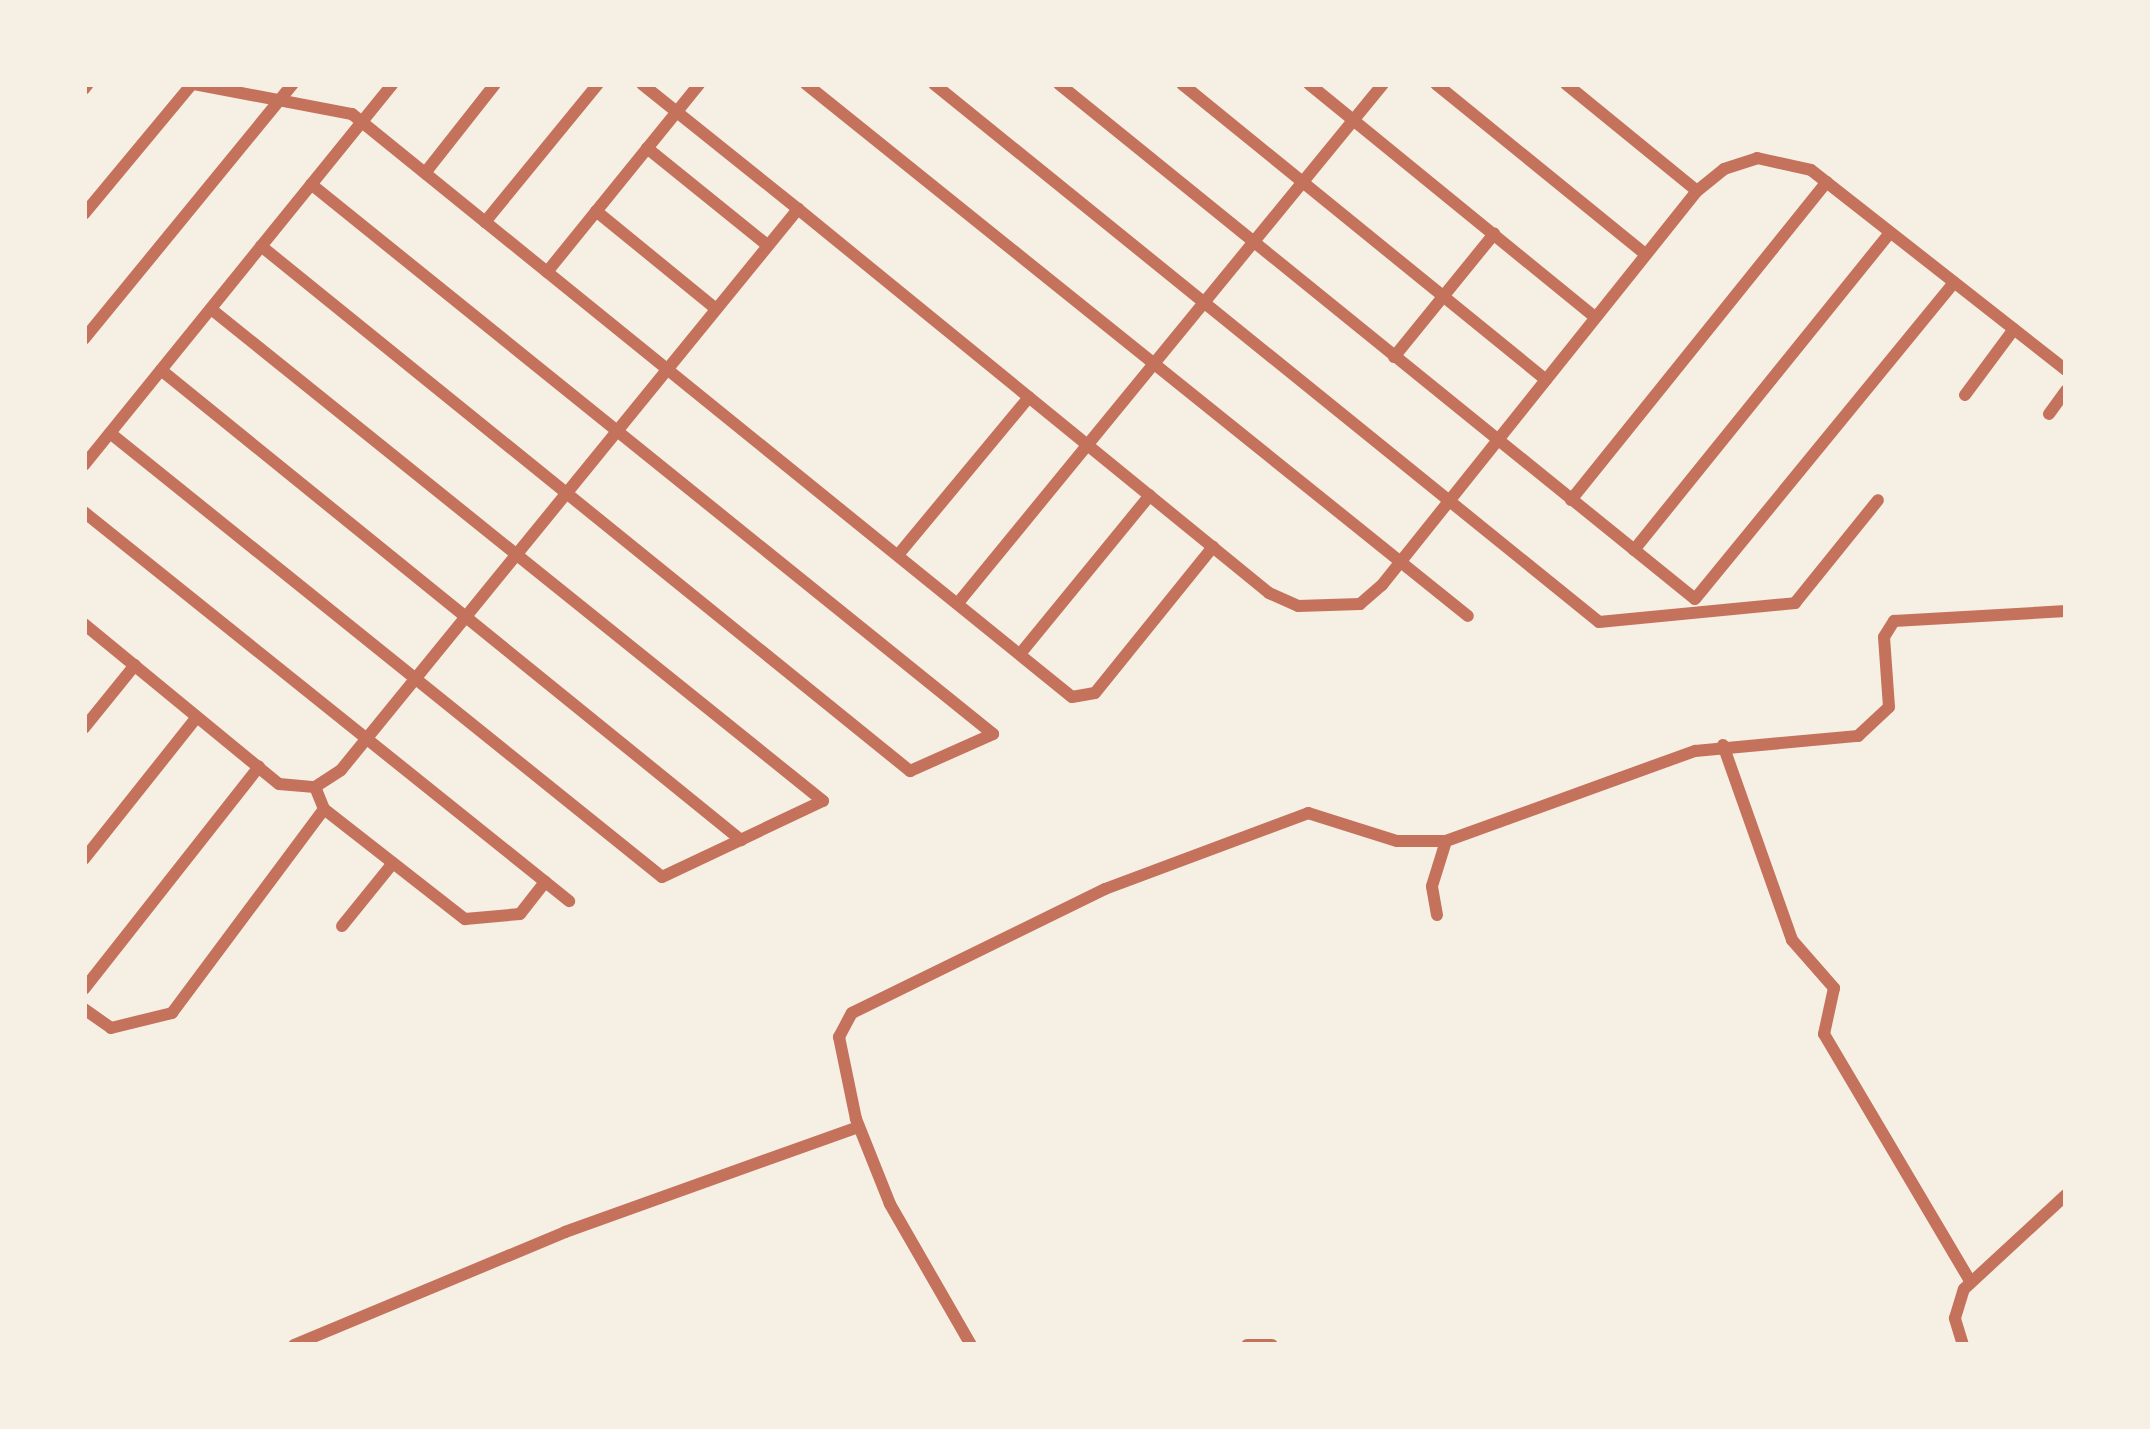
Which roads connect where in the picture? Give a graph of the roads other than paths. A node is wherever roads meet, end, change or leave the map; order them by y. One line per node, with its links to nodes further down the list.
1 (193, 84): 16 (street); 28 (street)
2 (293, 84): 16 (street)
3 (392, 84): 19 (street)
4 (495, 84): 21 (street)
5 (598, 84): 29 (street)
6 (642, 84): 17 (street)
7 (699, 84): 17 (street)
8 (806, 84): 46 (street)
9 (934, 84): 39 (street)
10 (1059, 84): 32 (street)
11 (1182, 84): 23 (street)
12 (1309, 84): 18 (street)
13 (1383, 84): 18 (street)
14 (1436, 84): 35 (street)
15 (1566, 84): 25 (street)
16 (280, 100): 19 (street); 44 (street)
17 (677, 112): 20 (street); 26 (street)
18 (1354, 120): 23 (street); 31 (street)
19 (362, 122): 21 (street); 24 (street)
20 (647, 148): 27 (street); 33 (street)
21 (425, 173): 29 (street)
22 (1827, 182): 25 (street); 30 (street); 63 (street)
23 (1304, 183): 32 (street); 38 (street)
24 (311, 184): 34 (street); 55 (street)
25 (1697, 191): 35 (street)
26 (798, 209): 33 (street); 53 (street)
27 (596, 211): 36 (street); 40 (street)
28 (84, 214)
29 (485, 222): 36 (street)
30 (1891, 232): 37 (street); 67 (street)
31 (1494, 234): 38 (street); 42 (street)
32 (1255, 244): 39 (street); 45 (street); 57 (street)
33 (767, 245): 40 (street)
34 (261, 246): 41 (street); 60 (street)
35 (1645, 254): 42 (street)
36 (547, 272): 47 (street)
37 (1954, 282): 43 (street); 67 (street)
38 (1444, 297): 45 (street); 50 (street)
39 (1206, 304): 46 (street); 62 (street)
40 (716, 308): 47 (street)
41 (211, 309): 48 (street); 68 (street)
42 (1595, 317): 50 (street)
43 (2014, 329): 49 (street); 52 (street)
44 (84, 339)
45 (1394, 357): 57 (street)
46 (1156, 365): 58 (street); 70 (street)
47 (665, 369): 55 (street); 69 (street)
48 (160, 370): 56 (street); 73 (street)
49 (2066, 370)
50 (1546, 380): 57 (street)
51 (2066, 392): 54 (street)
52 (1965, 395)
53 (1029, 397): 58 (street); 69 (street)
54 (2049, 414)
55 (614, 430): 60 (street); 60 (street)
56 (110, 433): 59 (street); 78 (street)
57 (1496, 441): 62 (street); 63 (street)
58 (1089, 446): 61 (street); 71 (street)
59 (84, 465)
60 (562, 490): 68 (street)
61 (1150, 495): 66 (street); 76 (street)
62 (1450, 500): 64 (street); 70 (street)
63 (1571, 500): 67 (street)
64 (1878, 500)
65 (84, 512): 81 (street)
66 (1213, 547): 70 (street); 76 (street)
67 (1634, 550)
68 (513, 552): 73 (street); 86 (street)
69 (898, 555): 71 (street)
70 (1400, 563): 74 (street)
71 (958, 603): 76 (street)
72 (2066, 611): 82 (street)
73 (464, 615): 78 (street); 86 (street)
74 (1468, 616)
75 (84, 624): 77 (street)
76 (1020, 654)
77 (134, 665): 79 (street); 80 (street)
78 (415, 677): 81 (street); 86 (street)
79 (197, 717): 83 (street); 88 (street)
80 (84, 728)
81 (366, 739): 84 (street); 90 (street)
82 (1723, 745): 87 (street); 98 (street)
83 (259, 767): 84 (street); 94 (street)
84 (315, 787): 85 (street)
85 (324, 809): 89 (street); 95 (street)
86 (741, 840)
87 (1446, 841): 92 (street); 96 (street)
88 (84, 859)
89 (393, 863): 90 (street); 93 (street)
90 (545, 882): 91 (street)
91 (569, 901)
92 (1437, 915)
93 (342, 926)
94 (84, 989)
95 (84, 1009)
96 (859, 1127): 99 (street); 100 (street)
97 (2066, 1195): 98 (street)
98 (1970, 1281): 103 (street)
99 (294, 1345)
100 (971, 1345)
101 (1246, 1345): 102 (street)
102 (1272, 1345)
103 (1964, 1345)

